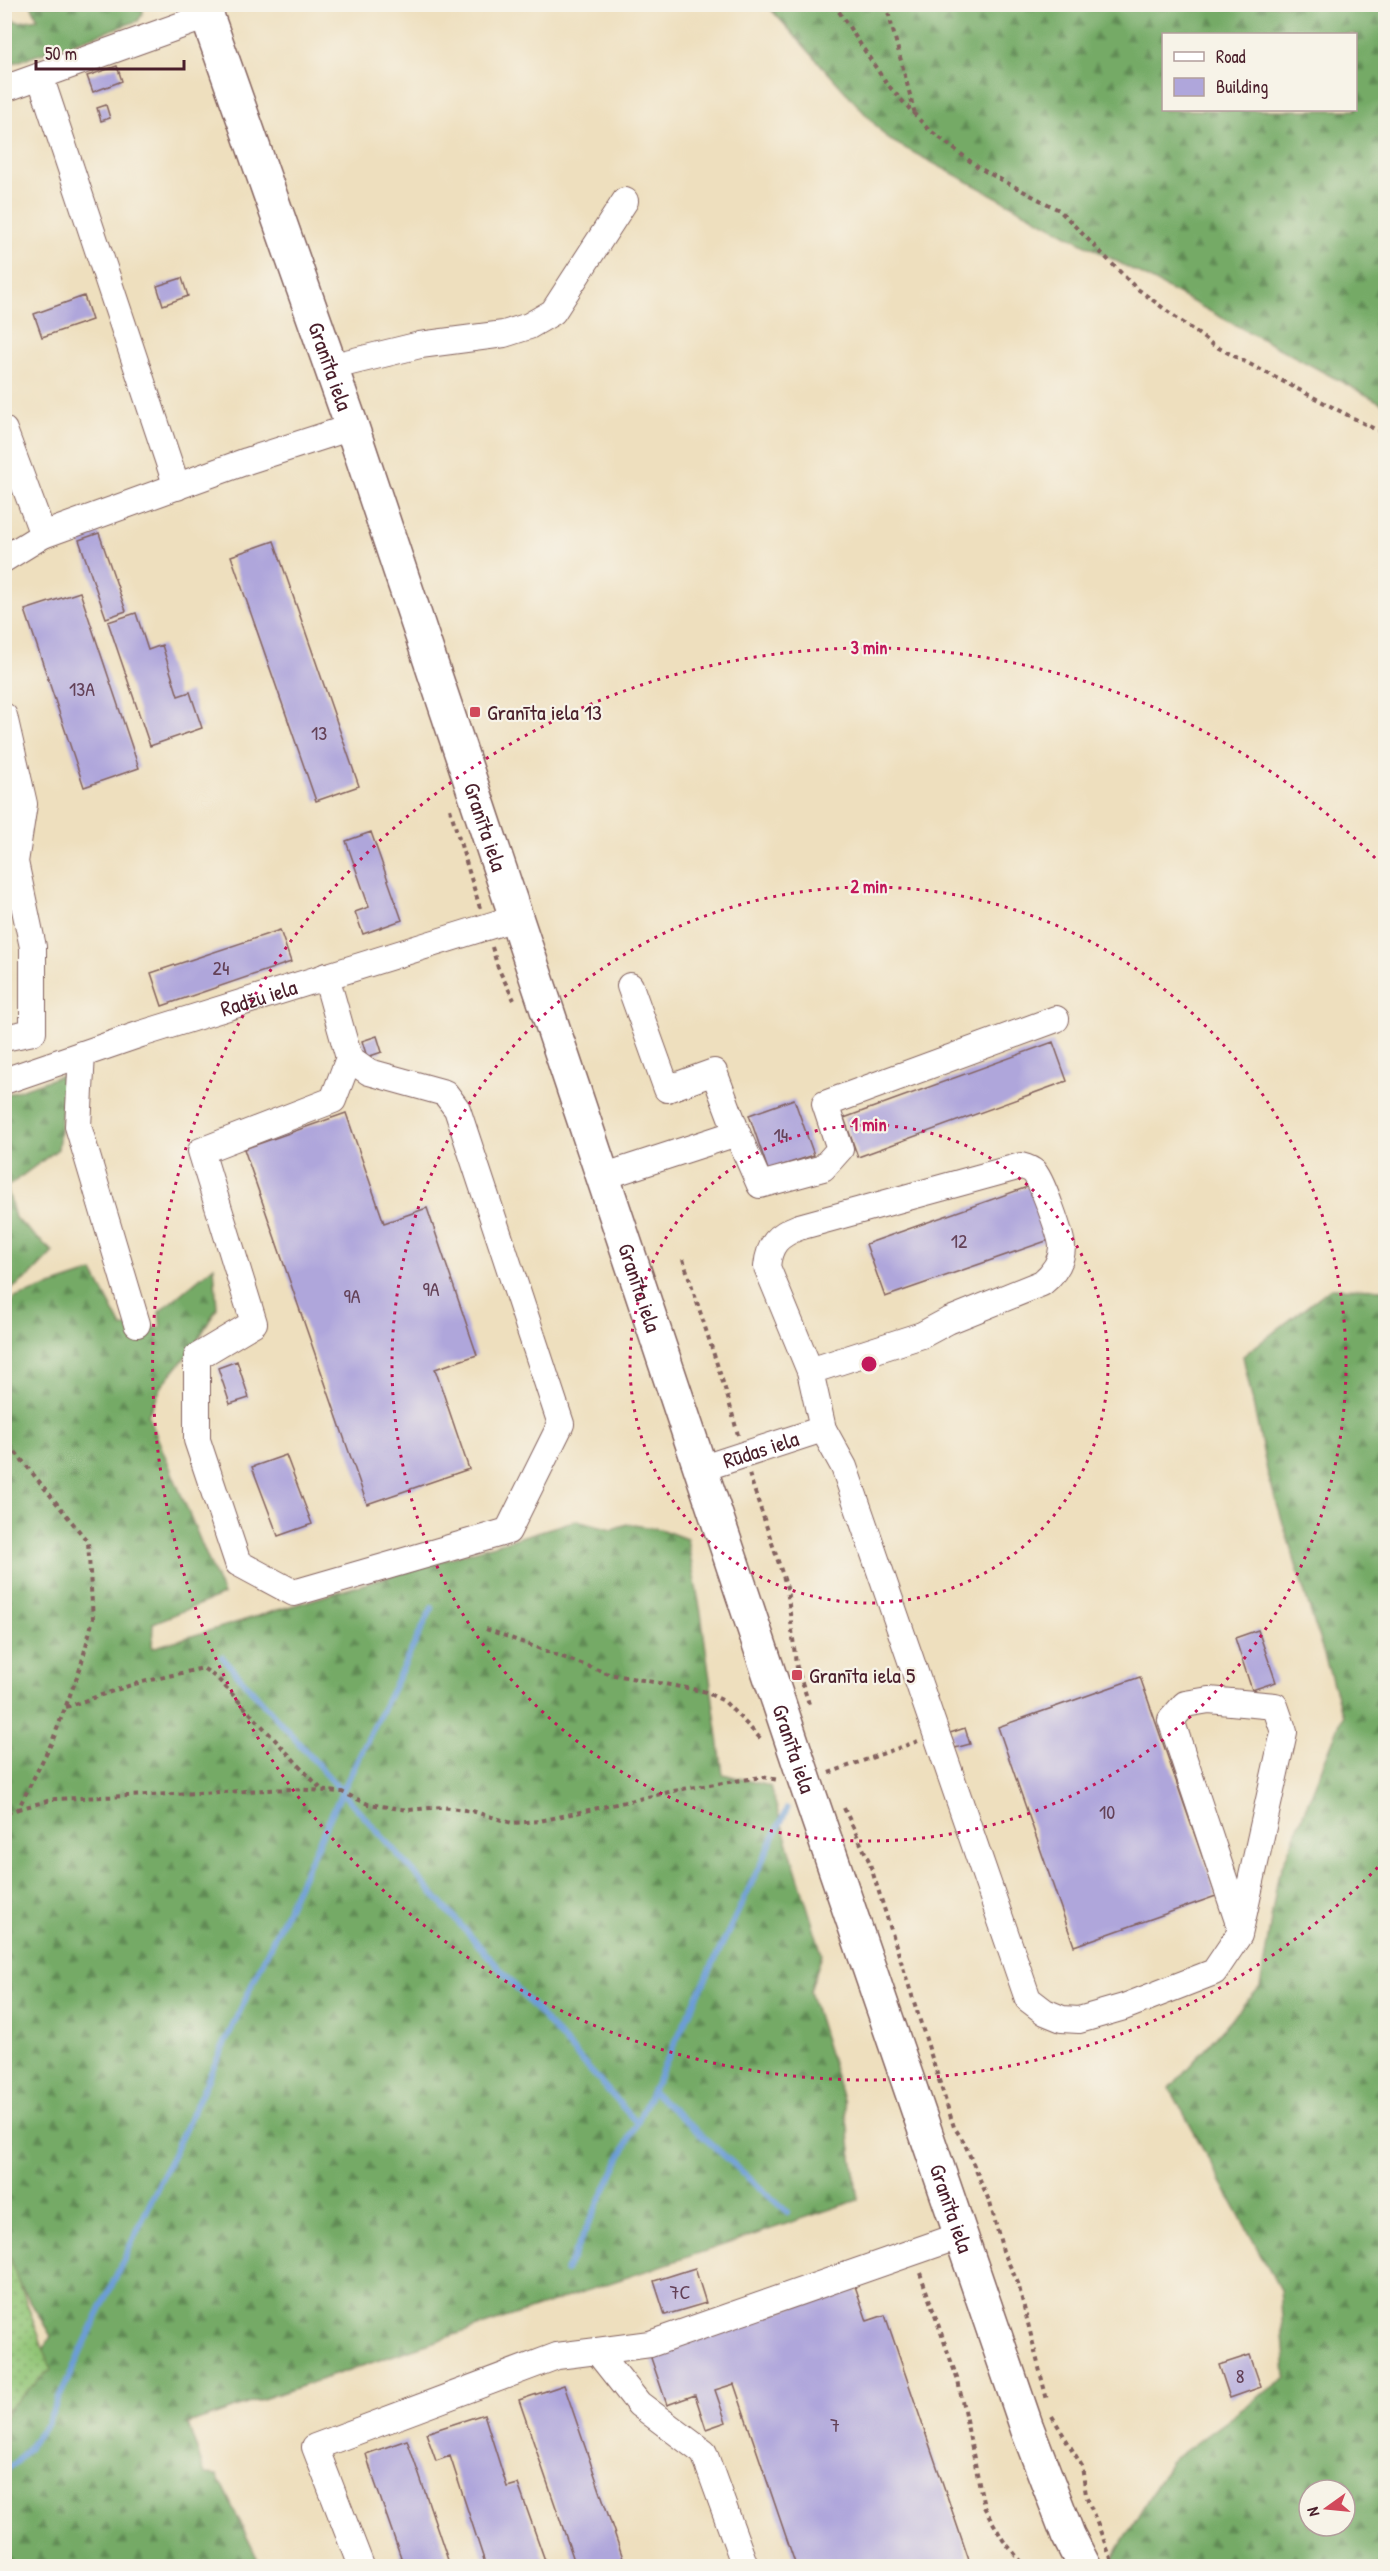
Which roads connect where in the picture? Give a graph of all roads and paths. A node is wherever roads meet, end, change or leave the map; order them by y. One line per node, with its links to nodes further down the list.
1 (834, 4): 6 (path)
2 (886, 4): 6 (path)
3 (205, 10): 4 (street); 8 (main road, Granīta iela)
4 (40, 76): 5 (street); 12 (street)
5 (4, 89)
6 (915, 115): 11 (path)
7 (625, 201): 8 (street)
8 (330, 367): 9 (main road, Granīta iela)
9 (352, 427): 12 (street); 16 (main road, Granīta iela)
10 (4, 430): 13 (street)
11 (1386, 435)
12 (177, 487): 13 (street)
13 (43, 535): 14 (street)
14 (4, 559)
15 (4, 716): 20 (street)
16 (515, 918): 17 (street, Radžu iela); 25 (main road, Granīta iela)
17 (326, 976): 21 (street, Radžu iela); 22 (street)
18 (630, 986): 24 (street)
19 (1056, 1019): 24 (street)
20 (4, 1038)
21 (82, 1054): 23 (street, Radžu iela); 27 (street)
22 (349, 1058): 22 (street)
23 (4, 1082)
24 (737, 1133): 25 (street)
25 (602, 1177): 32 (main road, Granīta iela)
26 (683, 1258): 31 (path)
27 (137, 1324)
28 (810, 1371): 28 (street); 29 (street)
29 (823, 1429): 31 (street, Rūdas iela); 36 (street)
30 (4, 1438): 34 (path)
31 (742, 1456): 32 (street, Rūdas iela); 35 (path)
32 (700, 1470): 38 (main road, Granīta iela)
33 (486, 1629): 37 (path)
34 (65, 1707): 39 (path); 41 (path)
35 (814, 1719)
36 (936, 1735): 38 (path); 43 (street)
37 (769, 1750)
38 (823, 1775): 39 (path); 44 (main road, Granīta iela)
39 (323, 1791): 41 (path)
40 (842, 1802): 51 (path)
41 (18, 1809): 42 (path)
42 (4, 1814)
43 (1240, 1927): 43 (street)
44 (962, 2235): 45 (street); 50 (main road, Granīta iela)
45 (913, 2252): 46 (street); 49 (path)
46 (597, 2351): 47 (street); 48 (street)
47 (361, 2566)
48 (745, 2566)
49 (1025, 2566)
50 (1084, 2566)
51 (1114, 2566)

